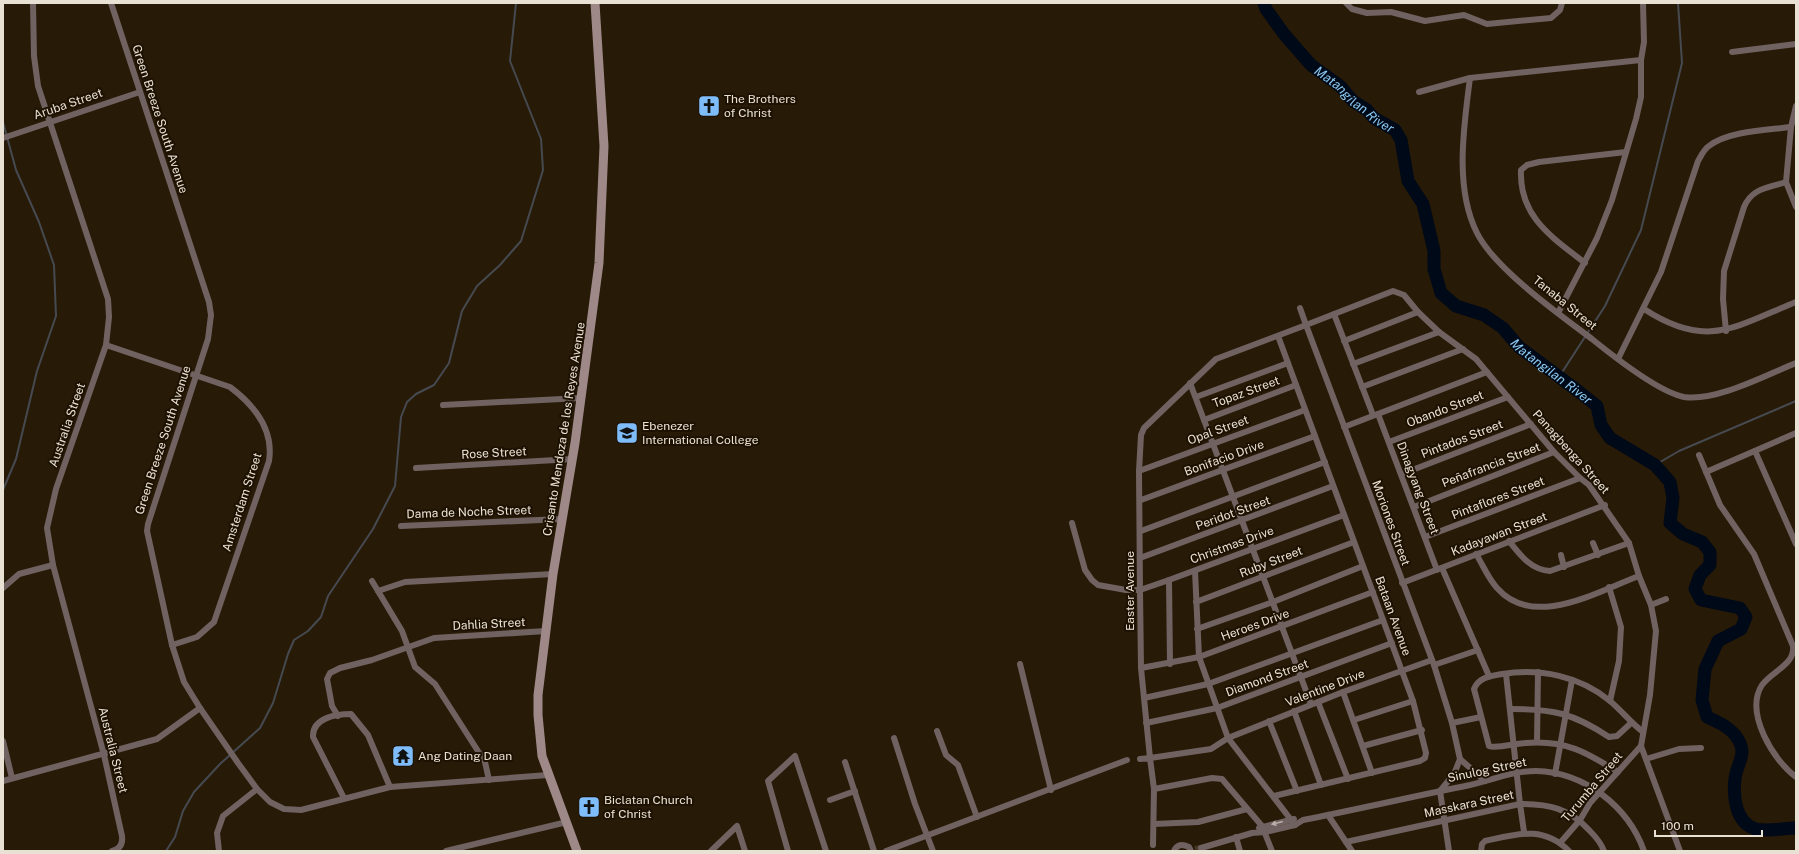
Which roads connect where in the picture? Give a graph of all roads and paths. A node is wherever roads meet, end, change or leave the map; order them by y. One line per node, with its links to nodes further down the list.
1 (33, 3): 14 (street, Australia Street)
2 (111, 3): 11 (street, Green Breeze South Avenue)
3 (596, 3): 45 (main road, Crisanto Mendoza de los Reyes Avenue)
4 (1346, 3): 5 (street)
5 (1562, 3)
6 (1643, 3): 9 (street)
7 (1796, 44): 8 (street)
8 (1732, 52)
9 (1641, 60): 10 (street); 17 (street)
10 (1470, 78): 12 (street); 25 (street, Tanaba Street)
11 (140, 92): 14 (street, Aruba Street); 39 (street, Green Breeze South Avenue)
12 (1419, 92)
13 (1796, 106): 15 (street)
14 (50, 122): 16 (street, Aruba Street); 32 (street, Australia Street)
15 (1791, 127): 18 (street); 23 (street)
16 (3, 138)
17 (1626, 152): 20 (street); 20 (street)
18 (1786, 182): 19 (street); 28 (street)
19 (1796, 207)
20 (1585, 263): 25 (street)
21 (1796, 302): 28 (street)
22 (1300, 308): 27 (street, Moriones Street)
23 (1644, 309): 28 (street); 34 (street)
24 (1418, 312): 26 (street, Panagbenga Street); 29 (street, Panagbenga Street); 31 (street)
25 (1558, 313): 34 (street, Tanaba Street)
26 (1334, 314): 27 (street); 31 (street, Dinagyang Street)
27 (1306, 325): 30 (street, Easter Avenue); 51 (street, Moriones Street)
28 (1726, 331)
29 (1439, 332): 33 (street, Panagbenga Street); 37 (street)
30 (1278, 336): 35 (street, Bataan Avenue); 40 (street, Easter Avenue)
31 (1344, 341): 37 (street, Dinagyang Street)
32 (106, 345): 39 (street, Amsterdam Street); 90 (street, Australia Street)
33 (1463, 349): 38 (street, Panagbenga Street); 42 (street)
34 (1618, 359): 36 (street, Tanaba Street)
35 (1288, 363): 41 (street, Bataan Avenue); 43 (street)
36 (1796, 363)
37 (1353, 364): 42 (street, Dinagyang Street)
38 (1487, 372): 44 (street, Panagbenga Street); 48 (street)
39 (196, 376): 115 (street, Green Breeze South Avenue); 115 (street, Amsterdam Street)
40 (1190, 383): 43 (street); 63 (street, Easter Avenue)
41 (1296, 386): 47 (street, Bataan Avenue); 49 (street, Topaz Street)
42 (1362, 387): 48 (street, Dinagyang Street)
43 (1196, 397): 49 (street)
44 (1508, 397): 50 (street, Panagbenga Street); 55 (street, Obando Street)
45 (581, 398): 46 (street); 60 (main road, Crisanto Mendoza de los Reyes Avenue)
46 (443, 405)
47 (1305, 410): 53 (street, Bataan Avenue); 56 (street, Opal Street)
48 (1375, 414): 51 (street); 55 (street, Dinagyang Street)
49 (1204, 420): 56 (street)
50 (1531, 424): 58 (street, Panagbenga Street); 66 (street, Pintados Street)
51 (1344, 427): 100 (street, Moriones Street)
52 (1795, 434): 54 (street); 57 (street)
53 (1314, 436): 61 (street, Bataan Avenue); 64 (street, Bonifacio Drive)
54 (1796, 441)
55 (1389, 442): 66 (street, Dinagyang Street)
56 (1214, 444): 63 (street, Opal Street); 64 (street)
57 (1755, 451): 65 (street); 84 (street)
58 (1554, 452): 67 (street, Panagbenga Street); 72 (street, Peñafrancia Street)
59 (1699, 455): 65 (street)
60 (572, 459): 62 (street, Rose Street); 74 (main road, Crisanto Mendoza de los Reyes Avenue)
61 (1324, 462): 68 (street, Bataan Avenue); 69 (street)
62 (416, 468)
63 (1139, 470): 70 (street, Easter Avenue)
64 (1223, 471): 69 (street); 70 (street, Bonifacio Drive)
65 (1706, 472): 174 (street)
66 (1402, 474): 72 (street, Dinagyang Street)
67 (1580, 478): 71 (street, Panagbenga Street); 79 (street, Pintaflores Street)
68 (1334, 486): 73 (street, Bataan Avenue); 75 (street, Peridot Street)
69 (1233, 498): 75 (street); 78 (street)
70 (1140, 500): 78 (street, Easter Avenue)
71 (1605, 505): 80 (street, Kadayawan Street); 83 (street, Panagbenga Street)
72 (1414, 507): 79 (street, Dinagyang Street)
73 (1344, 515): 81 (street, Bataan Avenue); 85 (street, Christmas Drive)
74 (562, 519): 77 (street, Dama de Noche Street); 95 (main road, Crisanto Mendoza de los Reyes Avenue)
75 (1242, 521): 85 (street); 89 (street, Peridot Street)
76 (1072, 523): 103 (street, Christmas Drive)
77 (401, 526)
78 (1140, 531): 89 (street, Easter Avenue)
79 (1424, 537): 93 (street, Dinagyang Street)
80 (1509, 541): 86 (street, Kadayawan Street); 92 (street)
81 (1354, 542): 91 (street, Bataan Avenue); 97 (street, Ruby Street)
82 (1593, 543): 88 (street)
83 (1629, 543): 88 (street); 96 (street, Panagbenga Street)
84 (1796, 544)
85 (1253, 550): 94 (street, Christmas Drive); 97 (street)
86 (1476, 554): 93 (street, Kadayawan Street); 101 (street)
87 (1561, 555): 92 (street)
88 (1598, 555): 92 (street)
89 (1140, 558): 103 (street, Easter Avenue)
90 (53, 565): 102 (street); 162 (street, Australia Street)
91 (1363, 566): 105 (street, Bataan Avenue); 108 (street)
92 (1564, 567)
93 (1439, 569): 100 (street, Kadayawan Street); 117 (street, Dinagyang Street)
94 (1195, 570): 98 (street, Christmas Drive); 107 (street)
95 (553, 574): 104 (street); 113 (main road, Crisanto Mendoza de los Reyes Avenue)
96 (1639, 576): 101 (street); 109 (street, Panagbenga Street)
97 (1263, 577): 107 (street, Ruby Street); 108 (street)
98 (1169, 580): 103 (street, Christmas Drive); 122 (street)
99 (372, 581): 104 (street)
100 (1402, 583): 120 (street, Moriones Street)
101 (1609, 587): 134 (street)
102 (3, 588)
103 (1140, 590): 123 (street, Easter Avenue)
104 (378, 591): 116 (street)
105 (1373, 592): 110 (street, Bataan Avenue); 111 (street, Heroes Drive)
106 (1666, 599): 109 (street)
107 (1196, 602): 112 (street)
108 (1273, 602): 111 (street); 112 (street)
109 (1651, 605): 152 (street, Panagbenga Street)
110 (1383, 620): 114 (street, Bataan Avenue); 118 (street)
111 (1281, 627): 118 (street); 119 (street, Heroes Drive)
112 (1197, 629): 119 (street)
113 (546, 632): 116 (street, Dahlia Street); 173 (main road, Crisanto Mendoza de los Reyes Avenue)
114 (1392, 643): 124 (street, Bataan Avenue); 128 (street, Diamond Street)
115 (172, 645): 137 (street, Green Breeze South Avenue)
116 (409, 648): 143 (street, Dahlia Street); 177 (street)
117 (1478, 650): 120 (street, Valentine Drive); 127 (street, Dinagyang Street)
118 (1291, 654): 128 (street); 130 (street)
119 (1199, 657): 122 (street, Heroes Drive); 130 (street)
120 (1432, 662): 124 (street, Valentine Drive); 148 (street, Moriones Street)
121 (1020, 664): 184 (street)
122 (1170, 664): 123 (street, Heroes Drive)
123 (1141, 668): 132 (street, Easter Avenue)
124 (1402, 671): 131 (street, Valentine Drive); 133 (street, Bataan Avenue)
125 (1538, 672): 126 (street); 129 (street); 140 (street)
126 (1506, 674): 127 (street); 139 (street)
127 (1489, 676): 144 (street)
128 (1300, 678): 136 (street); 138 (street, Diamond Street)
129 (1572, 680): 134 (street); 142 (street)
130 (1208, 684): 132 (street); 138 (street)
131 (1343, 692): 135 (street, Valentine Drive); 145 (street)
132 (1144, 698): 147 (street, Easter Avenue)
133 (1413, 700): 145 (street); 150 (street, Bataan Avenue)
134 (1610, 701): 149 (street)
135 (1318, 702): 136 (street, Valentine Drive); 176 (street)
136 (1311, 704): 141 (street, Valentine Drive)
137 (200, 708): 162 (street); 182 (street, Green Breeze South Avenue)
138 (1216, 708): 147 (street, Diamond Street); 154 (street)
139 (1510, 709): 140 (street); 157 (street)
140 (1538, 709): 142 (street); 156 (street)
141 (1294, 711): 146 (street, Valentine Drive); 180 (street)
142 (1566, 714): 149 (street); 158 (street)
143 (338, 716): 181 (street); 190 (street)
144 (1481, 716): 148 (street); 157 (street)
145 (1354, 720): 159 (street)
146 (1269, 721): 154 (street, Valentine Drive); 185 (street)
147 (1146, 723): 163 (street, Easter Avenue)
148 (1452, 723): 166 (street, Moriones Street)
149 (1631, 723): 152 (street)
150 (1422, 730): 159 (street); 170 (street, Bataan Avenue)
151 (937, 731): 195 (street)
152 (1643, 732): 160 (street, Panagbenga Street)
153 (894, 738): 205 (street)
154 (1228, 738): 163 (street); 189 (street)
155 (3, 741): 175 (street)
156 (1537, 742): 157 (street); 158 (street)
157 (1513, 744): 171 (street)
158 (1561, 745): 169 (street); 172 (street)
159 (1363, 746): 170 (street)
160 (1641, 746): 164 (street); 169 (street, Turumba Street)
161 (1701, 748): 164 (street)
162 (104, 755): 175 (street); 211 (street, Australia Street)
163 (1150, 758): 165 (street); 183 (street, Easter Avenue)
164 (1646, 758): 231 (street)
165 (1140, 759)
166 (1460, 759): 179 (street); 186 (street)
167 (1127, 760): 184 (street)
168 (845, 762): 187 (street)
169 (1618, 772): 188 (street, Turumba Street)
170 (1372, 773): 176 (street, Bataan Avenue)
171 (1517, 773): 172 (street, Sinulog Street); 179 (street, Sinulog Street); 192 (street)
172 (1555, 774): 188 (street, Sinulog Street)
173 (548, 776): 177 (street, Green Breeze South Avenue); 198 (main road, Crisanto Mendoza de los Reyes Avenue)
174 (1796, 777)
175 (12, 778): 178 (street)
176 (1348, 779): 180 (street, Bataan Avenue)
177 (490, 780): 181 (street, Green Breeze South Avenue)
178 (3, 781)
179 (1485, 781): 186 (street, Sinulog Street)
180 (1322, 785): 185 (street, Bataan Avenue)
181 (390, 787): 190 (street, Green Breeze South Avenue)
182 (257, 789): 190 (street, Green Breeze South Avenue); 212 (street)
183 (1154, 789): 193 (street); 200 (street, Easter Avenue)
184 (1051, 790): 195 (street)
185 (1297, 790): 189 (street, Bataan Avenue)
186 (1440, 791): 194 (street, Sinulog Street); 196 (street)
187 (855, 792): 191 (street); 219 (street)
188 (1600, 792): 197 (street, Turumba Street); 230 (street, Sinulog Street)
189 (1274, 796): 199 (street)
190 (344, 798)
191 (830, 800)
192 (1520, 804): 196 (street, Masskara Street); 197 (street, Masskara Street); 203 (street)
193 (1247, 809): 200 (street); 201 (street)
194 (1328, 815): 199 (street, Sinulog Street); 207 (street)
195 (977, 817): 205 (street)
196 (1445, 820): 207 (street, Masskara Street); 226 (street)
197 (1580, 820): 208 (street, Turumba Street); 229 (street, Masskara Street)
198 (566, 822): 213 (street); 214 (main road, Crisanto Mendoza de los Reyes Avenue)
199 (1293, 822): 201 (street, one-way to 201); 202 (street)
200 (1154, 824): 209 (street, Easter Avenue)
201 (1262, 826): 202 (street); 204 (street)
202 (1265, 832): 204 (street); 224 (street)
203 (1524, 832): 208 (street); 227 (street)
204 (1252, 833): 206 (street)
205 (928, 835): 220 (street); 221 (street)
206 (1236, 837): 210 (street); 223 (street)
207 (1346, 842): 225 (street)
208 (1560, 843): 228 (street)
209 (1153, 845)
210 (1194, 850): 222 (street)
211 (112, 851)
212 (220, 851)
213 (446, 851)
214 (577, 851)
215 (711, 851): 216 (street)
216 (745, 851)
217 (788, 851): 218 (street)
218 (826, 851)
219 (874, 851)
220 (886, 851)
221 (933, 851)
222 (1174, 851)
223 (1240, 851)
224 (1272, 851)
225 (1352, 851)
226 (1449, 851)
227 (1482, 851)
228 (1569, 851)
229 (1604, 851)
230 (1644, 851)
231 (1680, 851)

